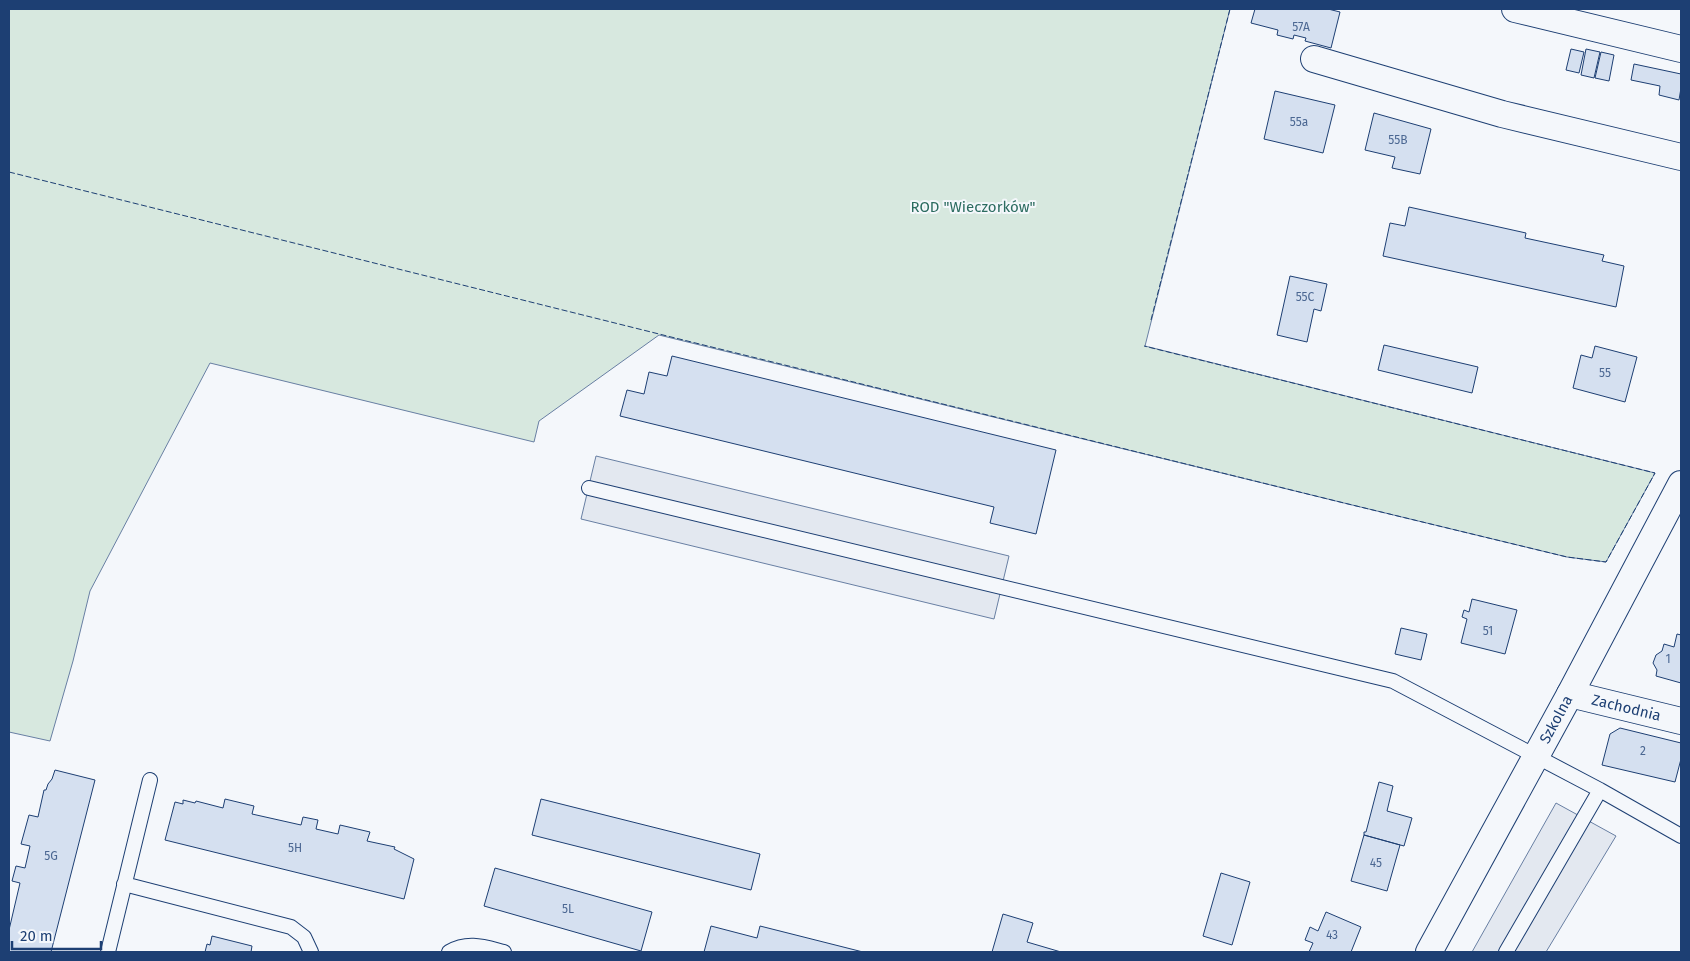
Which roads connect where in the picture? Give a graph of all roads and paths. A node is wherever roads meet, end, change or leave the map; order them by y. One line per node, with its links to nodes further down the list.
1 (1515, 9): 2 (street)
2 (1681, 49)
3 (1314, 59): 4 (street)
4 (1681, 157)
5 (1681, 484): 7 (street, Szkolna)
6 (589, 488): 9 (lane)
7 (1570, 694): 8 (street, Zachodnia); 9 (street, Szkolna)
8 (1681, 721)
9 (1535, 757): 11 (lane); 18 (street, Szkolna)
10 (150, 780): 13 (lane)
11 (1600, 790): 12 (lane); 19 (lane)
12 (1681, 836)
13 (124, 884): 14 (lane); 15 (lane)
14 (108, 952)
15 (311, 952)
16 (450, 952): 17 (lane)
17 (504, 952)
18 (1429, 952)
19 (1506, 952)

